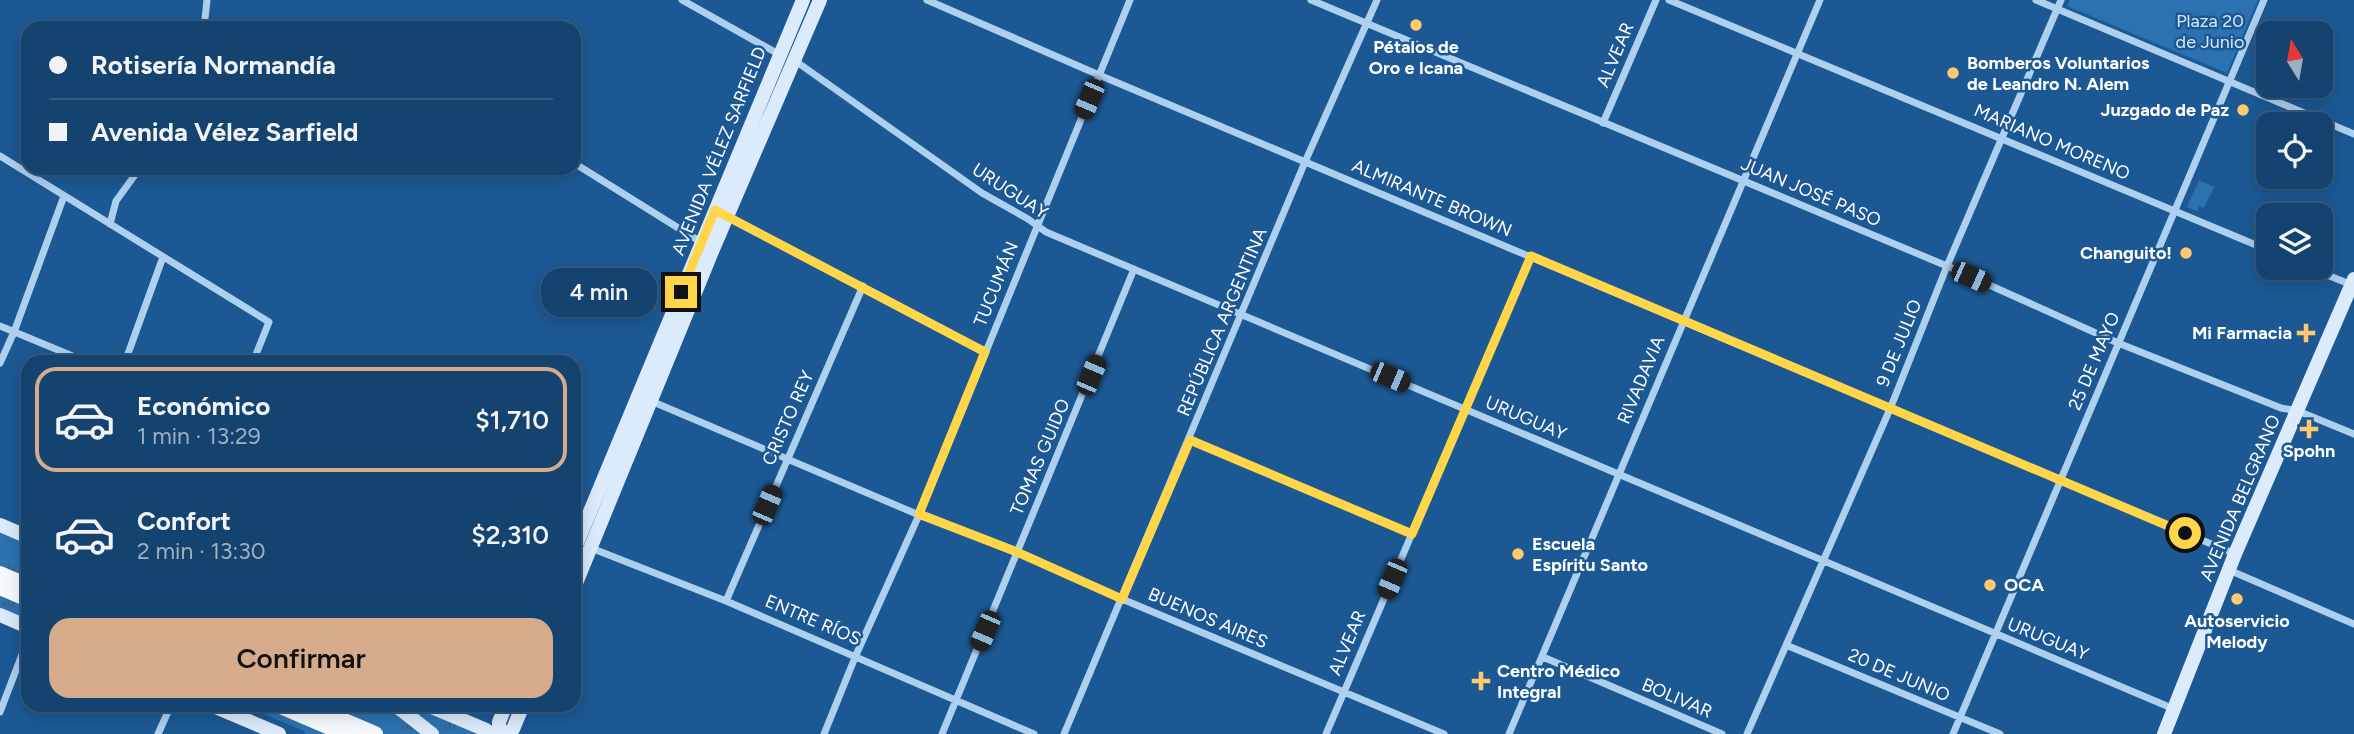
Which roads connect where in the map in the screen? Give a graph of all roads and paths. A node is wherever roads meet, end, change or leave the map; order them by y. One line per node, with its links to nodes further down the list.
1 (207, 0): 16 (street)
2 (682, 0): 19 (street, URUGUAY)
3 (803, 0): 19 (main road, AVENIDA VÉLEZ SARFIELD)
4 (820, 0): 20 (main road, AVENIDA VÉLEZ SARFIELD)
5 (928, 0): 21 (street, ALMIRANTE BROWN)
6 (1130, 0): 21 (street, TUCUMÁN)
7 (1311, 0): 17 (street, JUAN JOSÉ PASO)
8 (1377, 0): 17 (street, REPÚBLICA ARGENTINA)
9 (1656, 0): 23 (street, ALVEAR)
10 (1669, 0): 18 (street, MARIANO MORENO)
11 (1820, 0): 18 (street, RIVADAVIA)
12 (2036, 0): 15 (street)
13 (2061, 0): 15 (street, 9 DE JULIO)
14 (2264, 0): 22 (street, 25 DE MAYO)
15 (2058, 9): 22 (street); 25 (street, 9 DE JULIO)
16 (205, 21)
17 (1367, 23): 23 (street, JUAN JOSÉ PASO); 27 (street, REPÚBLICA ARGENTINA)
18 (1798, 54): 25 (street, MARIANO MORENO); 32 (street, RIVADAVIA)
19 (779, 55): 20 (street, URUGUAY); 35 (main road, AVENIDA VÉLEZ SARFIELD)
20 (794, 60): 35 (main road, AVENIDA VÉLEZ SARFIELD); 37 (street, URUGUAY)
21 (1099, 75): 27 (street, ALMIRANTE BROWN); 37 (street, TUCUMÁN)
22 (2229, 82): 24 (street); 34 (street, 25 DE MAYO)
23 (1603, 123): 32 (street, JUAN JOSÉ PASO)
24 (2354, 134)
25 (2002, 137): 34 (street, MARIANO MORENO); 42 (street, 9 DE JULIO)
26 (0, 156): 29 (street)
27 (1306, 162): 40 (street, ALMIRANTE BROWN); 47 (street, REPÚBLICA ARGENTINA)
28 (581, 167): 39 (street)
29 (21, 169)
30 (30, 175): 33 (street)
31 (134, 175): 36 (street)
32 (1743, 181): 42 (street, JUAN JOSÉ PASO); 48 (street, RIVADAVIA)
33 (64, 196): 36 (street); 50 (street)
34 (2175, 211): 38 (street, MARIANO MORENO); 51 (street, 25 DE MAYO)
35 (721, 213): 39 (main road, AVENIDA VÉLEZ SARFIELD); 46 (street)
36 (110, 224): 41 (street)
37 (1036, 226): 43 (street, URUGUAY); 52 (street, TUCUMÁN)
38 (2256, 245)
39 (708, 246): 57 (main road, AVENIDA VÉLEZ SARFIELD)
40 (1531, 256): 48 (street, ALMIRANTE BROWN); 58 (street, ALVEAR)
41 (163, 257): 54 (street); 55 (street)
42 (1947, 266): 51 (street, JUAN JOSÉ PASO); 59 (street, 9 DE JULIO)
43 (1135, 270): 47 (street, URUGUAY); 73 (street, TOMAS GUIDO)
44 (2333, 276): 45 (street)
45 (2353, 283): 60 (main road, AVENIDA BELGRANO)
46 (863, 286): 52 (street); 63 (street, CRISTO REY)
47 (1242, 313): 58 (street, URUGUAY); 62 (street, REPÚBLICA ARGENTINA)
48 (1683, 321): 59 (street, ALMIRANTE BROWN); 64 (street, RIVADAVIA)
49 (0, 326): 50 (street)
50 (14, 332): 53 (street); 56 (street)
51 (2118, 343): 60 (street, JUAN JOSÉ PASO); 65 (street, 25 DE MAYO)
52 (985, 352): 66 (street, TUCUMÁN)
53 (70, 355)
54 (128, 355)
55 (256, 355)
56 (0, 363)
57 (644, 398): 63 (street, BUENOS AIRES); 68 (main road, AVENIDA VÉLEZ SARFIELD); 72 (main road, AVENIDA VÉLEZ SARFIELD)
58 (1464, 409): 64 (street, URUGUAY); 70 (street, ALVEAR)
59 (1890, 409): 65 (street, ALMIRANTE BROWN); 75 (street, 9 DE JULIO)
60 (2298, 411): 61 (street, JUAN JOSÉ PASO); 74 (main road, AVENIDA BELGRANO)
61 (2354, 434)
62 (1190, 440): 70 (street); 82 (street, REPÚBLICA ARGENTINA)
63 (787, 457): 66 (street, BUENOS AIRES); 83 (street, CRISTO REY)
64 (1618, 474): 75 (street, URUGUAY); 91 (street, RIVADAVIA)
65 (2060, 480): 74 (street, ALMIRANTE BROWN); 87 (street, 25 DE MAYO)
66 (919, 514): 73 (street, BUENOS AIRES); 89 (street, TUCUMÁN)
67 (0, 525): 69 (main road)
68 (581, 533)
69 (21, 534)
70 (1412, 534): 92 (street, ALVEAR)
71 (581, 547): 72 (street, ENTRE RÍOS)
72 (591, 548): 76 (main road, AVENIDA VÉLEZ SARFIELD); 83 (street, ENTRE RÍOS)
73 (1017, 552): 82 (street, BUENOS AIRES); 93 (street, TOMAS GUIDO)
74 (2235, 554): 77 (main road, AVENIDA BELGRANO)
75 (1824, 561): 87 (street, URUGUAY); 88 (street, 9 DE JULIO)
76 (581, 568)
77 (2229, 570): 86 (street); 94 (main road, AVENIDA BELGRANO)
78 (0, 574): 79 (main road)
79 (21, 583)
80 (0, 587): 81 (main road)
81 (21, 595)
82 (1122, 599): 92 (street, BUENOS AIRES); 117 (street, REPÚBLICA ARGENTINA)
83 (726, 600): 89 (street, ENTRE RÍOS)
84 (0, 615): 85 (main road)
85 (21, 624)
86 (2354, 624)
87 (1996, 635): 94 (street, URUGUAY); 104 (street, 25 DE MAYO)
88 (1786, 645): 104 (street, 20 DE JUNIO); 122 (street, 9 DE JULIO)
89 (856, 655): 93 (street, ENTRE RÍOS); 114 (street, TUCUMÁN)
90 (21, 657): 95 (street)
91 (1543, 657): 120 (street, RIVADAVIA); 121 (street, BOLIVAR)
92 (1344, 692): 118 (street, ALVEAR); 119 (street, BUENOS AIRES)
93 (955, 701): 115 (street, TOMAS GUIDO); 116 (street, ENTRE RÍOS)
94 (2174, 709): 105 (main road, AVENIDA BELGRANO)
95 (0, 712)
96 (168, 712): 106 (street)
97 (227, 712): 107 (main road)
98 (294, 712): 108 (main road)
99 (323, 712): 109 (main road)
100 (405, 712): 110 (main road)
101 (444, 712): 111 (main road)
102 (503, 712): 112 (main road)
103 (520, 712): 113 (main road)
104 (1960, 717): 123 (street, 25 DE MAYO); 124 (street, 20 DE JUNIO)
105 (2167, 733)
106 (159, 734)
107 (279, 734)
108 (346, 734)
109 (374, 734)
110 (432, 734)
111 (490, 734)
112 (499, 734)
113 (507, 734)
114 (824, 734)
115 (942, 734)
116 (1034, 734)
117 (1064, 734)
118 (1326, 734)
119 (1444, 734)
120 (1509, 734)
121 (1721, 734)
122 (1747, 734)
123 (1953, 734)
124 (2000, 734)

